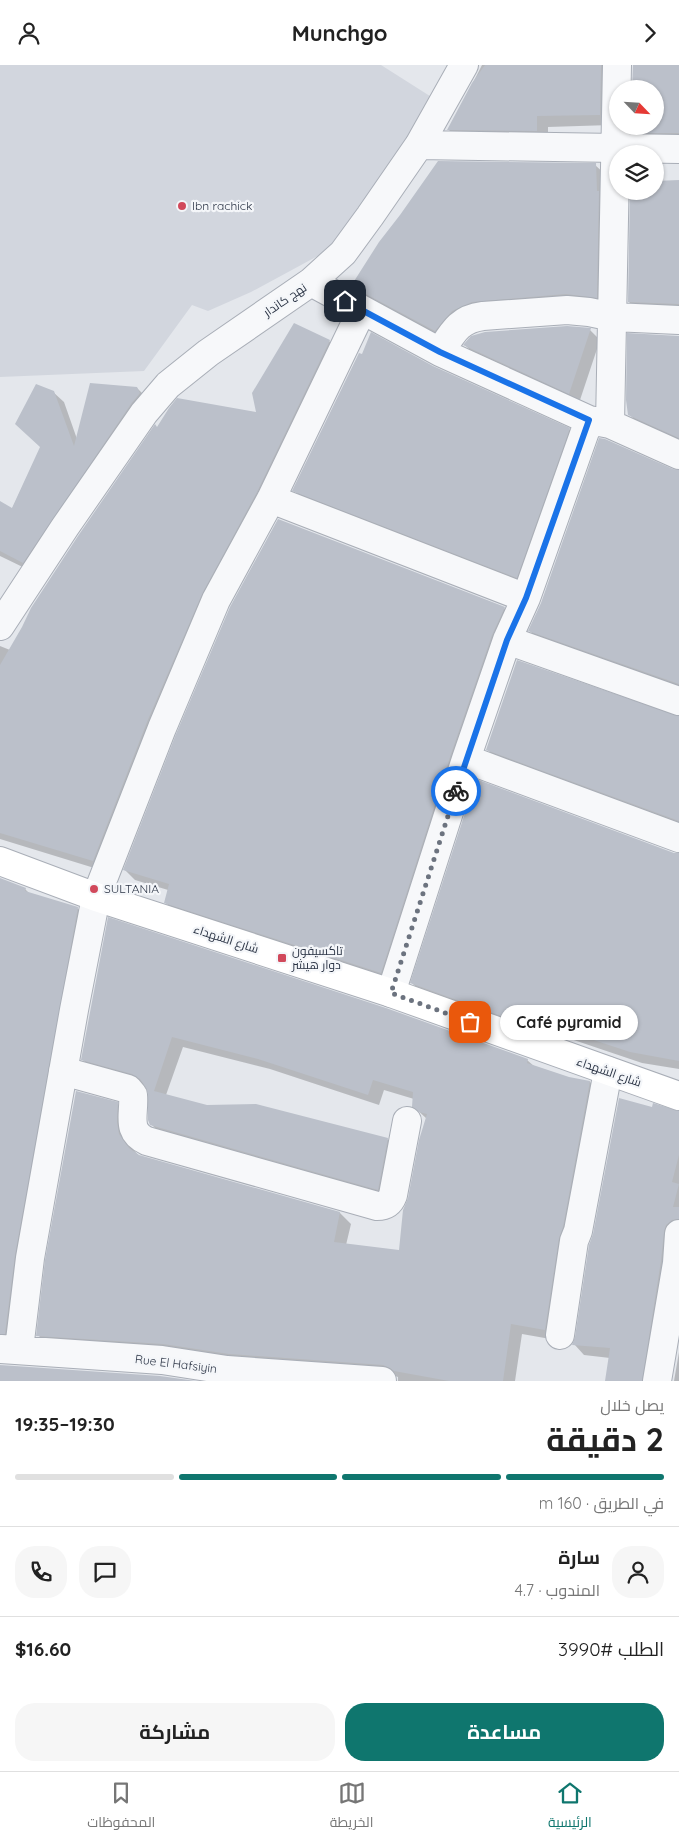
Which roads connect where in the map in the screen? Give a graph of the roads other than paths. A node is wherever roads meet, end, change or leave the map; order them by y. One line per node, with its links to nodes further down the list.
1 (464, 65): 3 (street)
2 (617, 65): 4 (street)
3 (419, 145): 5 (street); 9 (street)
4 (617, 145)
5 (609, 147)
6 (664, 149): 7 (street)
7 (679, 149)
8 (616, 200): 11 (street)
9 (312, 282): 10 (street, نهج كاندار); 18 (street, نهج كاندار)
10 (362, 310): 13 (street, نهج كاندار); 16 (street)
11 (613, 317): 12 (street); 13 (street); 14 (street)
12 (679, 320)
13 (440, 352): 14 (street, نهج كاندار)
14 (600, 422): 15 (street, نهج كاندار); 17 (street)
15 (679, 455)
16 (271, 499): 17 (street); 24 (street)
17 (526, 598): 19 (street)
18 (0, 626)
19 (507, 640): 20 (street); 21 (street)
20 (679, 701)
21 (466, 759): 22 (street); 25 (street)
22 (679, 838)
23 (0, 861): 24 (street, شارع الشهداء)
24 (96, 897): 25 (street, شارع الشهداء); 26 (street)
25 (391, 993): 27 (street, شارع الشهداء)
26 (63, 1071): 29 (street); 32 (street)
27 (608, 1071): 28 (street, شارع الشهداء); 31 (street)
28 (679, 1096)
29 (407, 1121)
30 (679, 1234): 35 (street)
31 (560, 1335)
32 (9, 1349): 33 (street, Rue El Hafsiyin)
33 (355, 1379): 34 (street, Rue El Hafsiyin)
34 (382, 1381)
35 (657, 1381)

